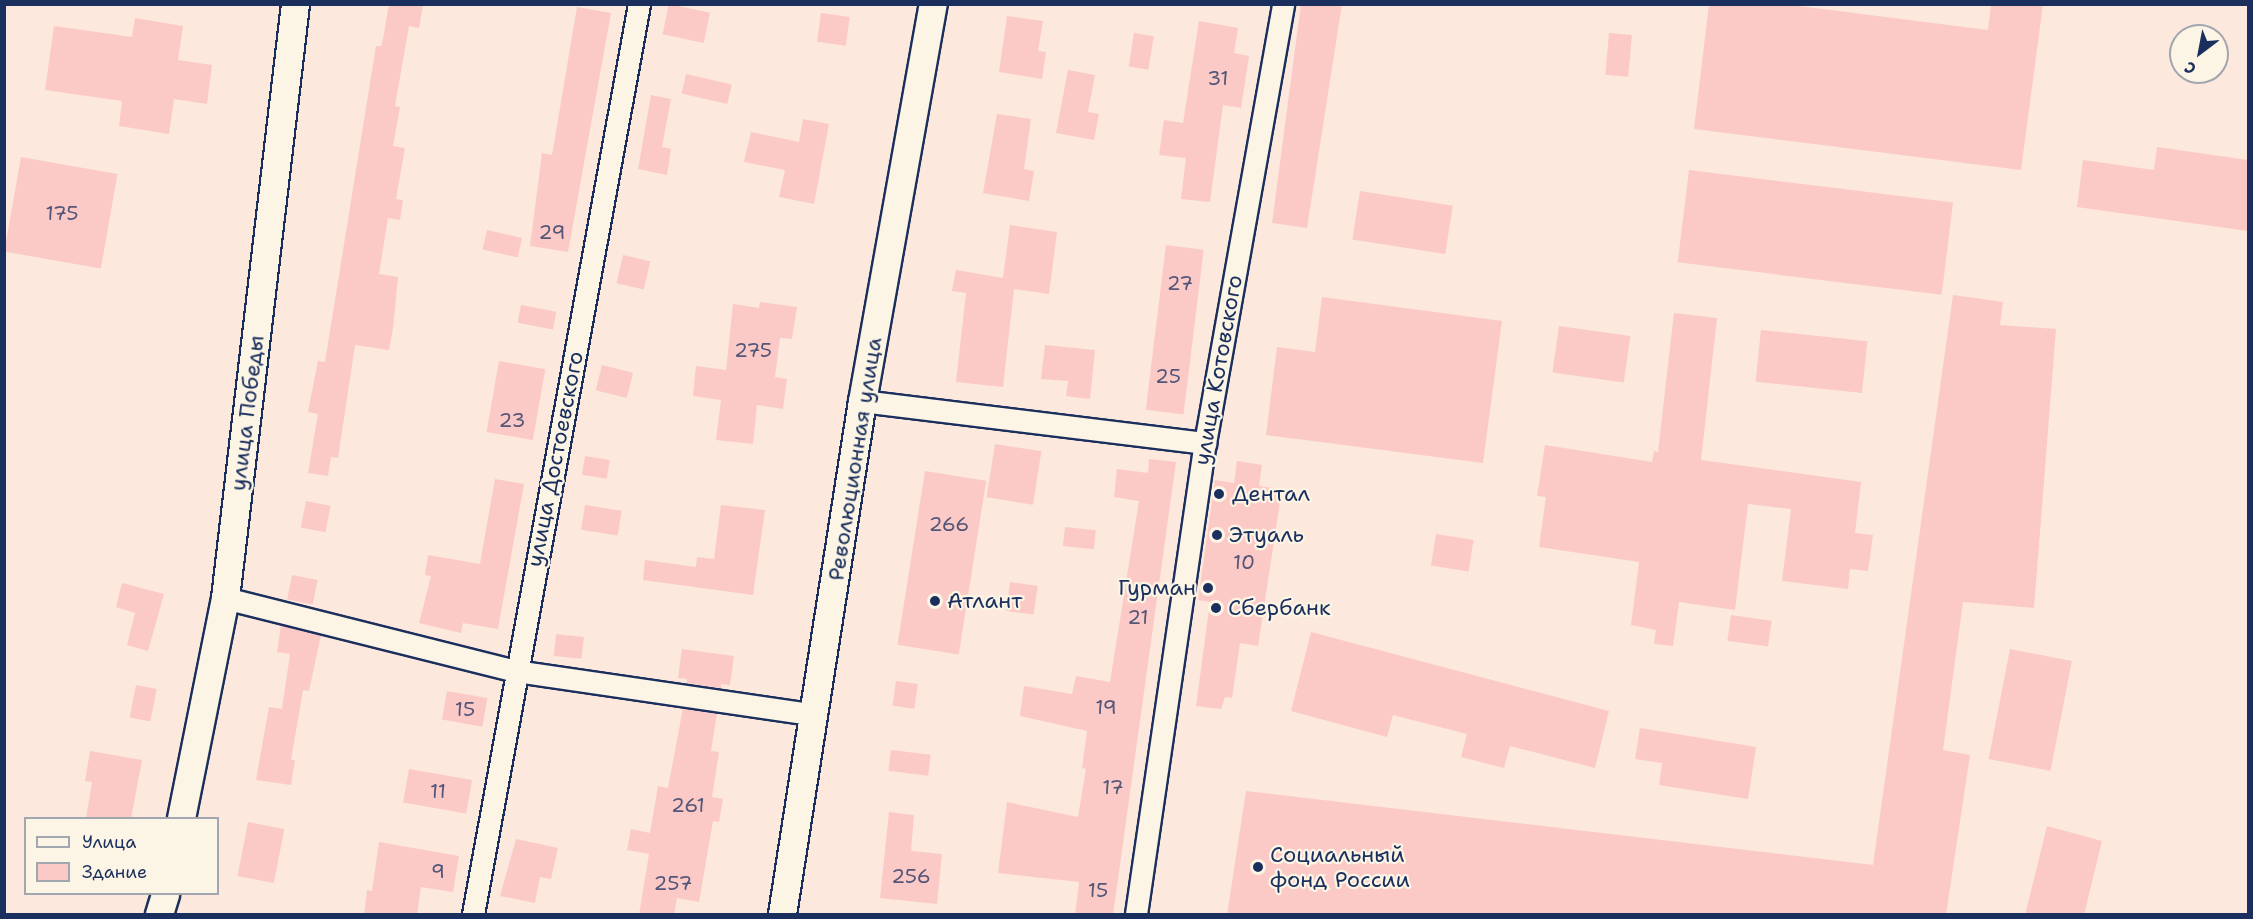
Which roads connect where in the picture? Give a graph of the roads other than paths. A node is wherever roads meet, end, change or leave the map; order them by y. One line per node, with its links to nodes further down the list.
1 (295, 4): 7 (street, улица Победы)
2 (639, 4): 8 (street, улица Достоевского)
3 (933, 4): 5 (street, Революционная улица)
4 (1283, 4): 6 (street, улица Котовского)
5 (862, 401): 6 (street); 9 (street, Революционная улица)
6 (1204, 443): 15 (street, улица Котовского)
7 (225, 598): 8 (street); 10 (street, улица Победы)
8 (515, 671): 9 (street); 13 (street, улица Достоевского)
9 (816, 715): 14 (street, Революционная улица)
10 (181, 817)
11 (165, 895): 12 (street)
12 (159, 915)
13 (473, 915)
14 (782, 915)
15 (1136, 915)

